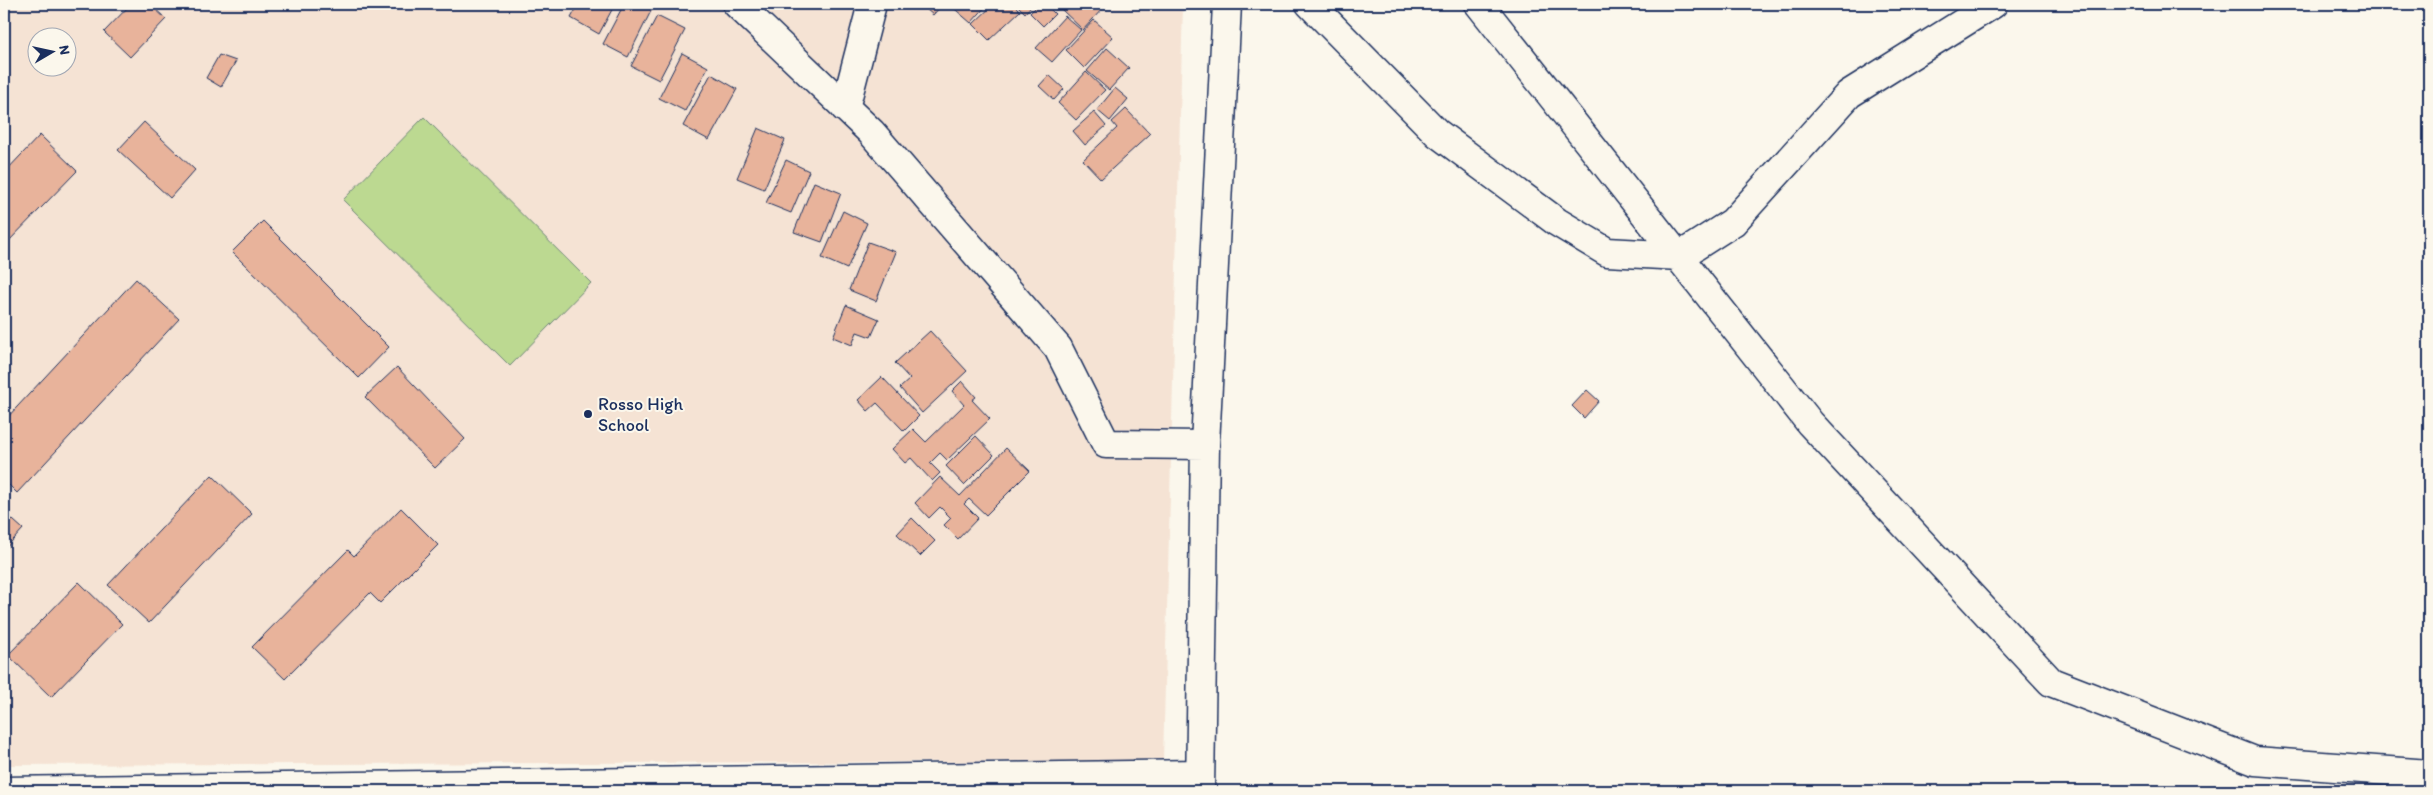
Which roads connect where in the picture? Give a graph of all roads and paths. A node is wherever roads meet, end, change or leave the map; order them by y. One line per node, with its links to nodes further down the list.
1 (737, 4): 7 (street)
2 (872, 4): 7 (street)
3 (1227, 4): 9 (street)
4 (1310, 4): 8 (street)
5 (1479, 4): 8 (street)
6 (1993, 4): 8 (street)
7 (845, 108): 9 (street)
8 (1680, 256): 10 (street)
9 (1206, 445): 11 (street)
10 (2429, 774)
11 (1202, 786): 12 (street)
12 (4, 791)

